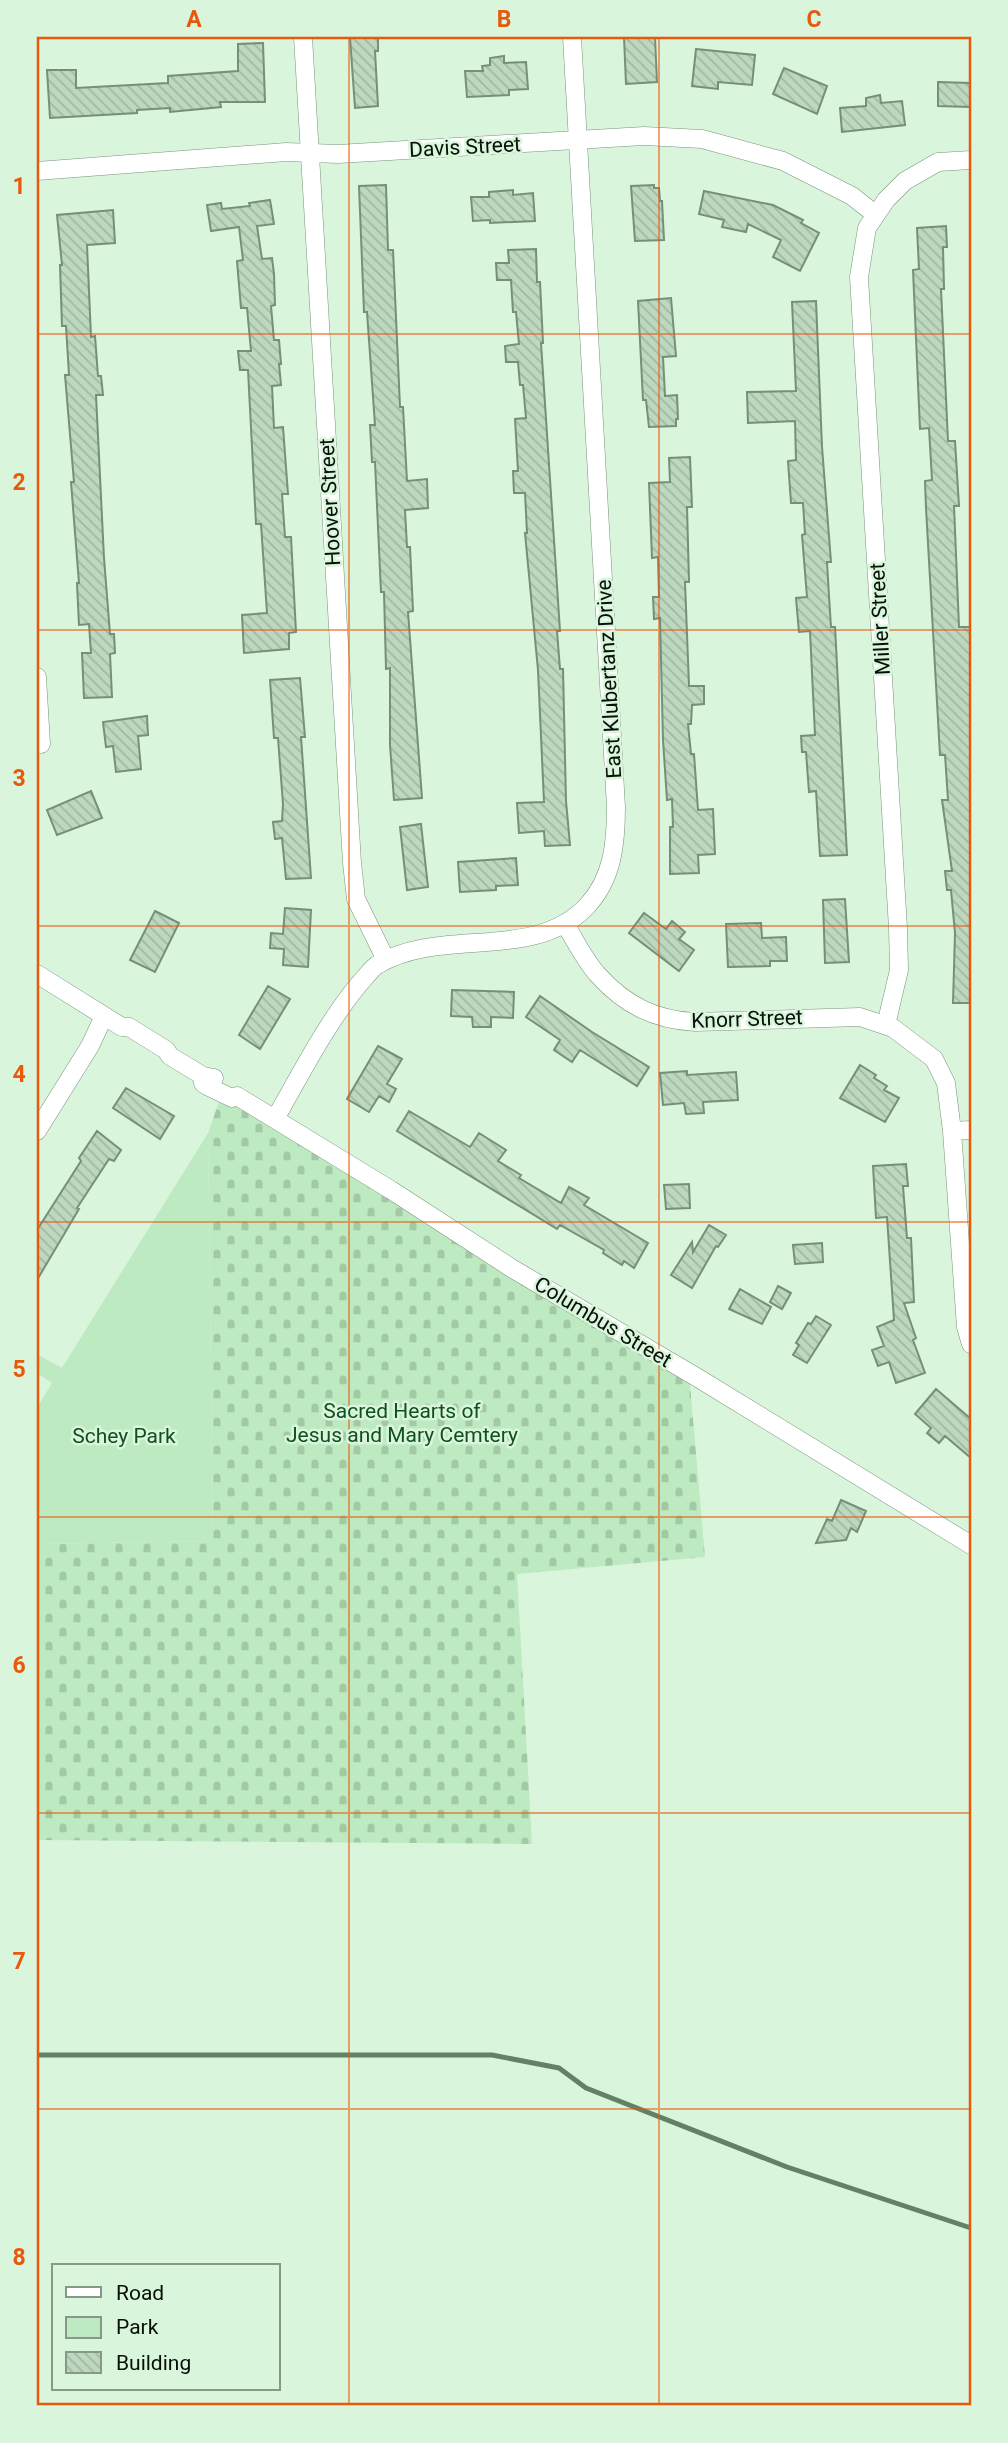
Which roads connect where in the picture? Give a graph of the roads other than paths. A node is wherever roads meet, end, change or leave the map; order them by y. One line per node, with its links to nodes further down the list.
1 (303, 37): 4 (street, Hoover Street)
2 (572, 37): 3 (street, East Klubertanz Drive)
3 (578, 140): 4 (street, Davis Street); 7 (street, Davis Street); 10 (street, East Klubertanz Drive)
4 (310, 153): 6 (street, Davis Street); 11 (street, Hoover Street)
5 (971, 160): 7 (street, Miller Street)
6 (37, 171)
7 (876, 215): 14 (street, Miller Street)
8 (37, 677): 9 (street)
9 (41, 744)
10 (565, 924): 11 (street, East Klubertanz Drive); 14 (street, Knorr Street)
11 (386, 960): 15 (street, East Klubertanz Drive)
12 (37, 974): 13 (street, Columbus Street)
13 (104, 1016): 15 (street, Columbus Street); 17 (street)
14 (886, 1025): 18 (street)
15 (275, 1119): 20 (street, Columbus Street)
16 (971, 1130): 18 (street)
17 (37, 1131)
18 (952, 1131): 19 (street)
19 (971, 1343)
20 (971, 1545)

